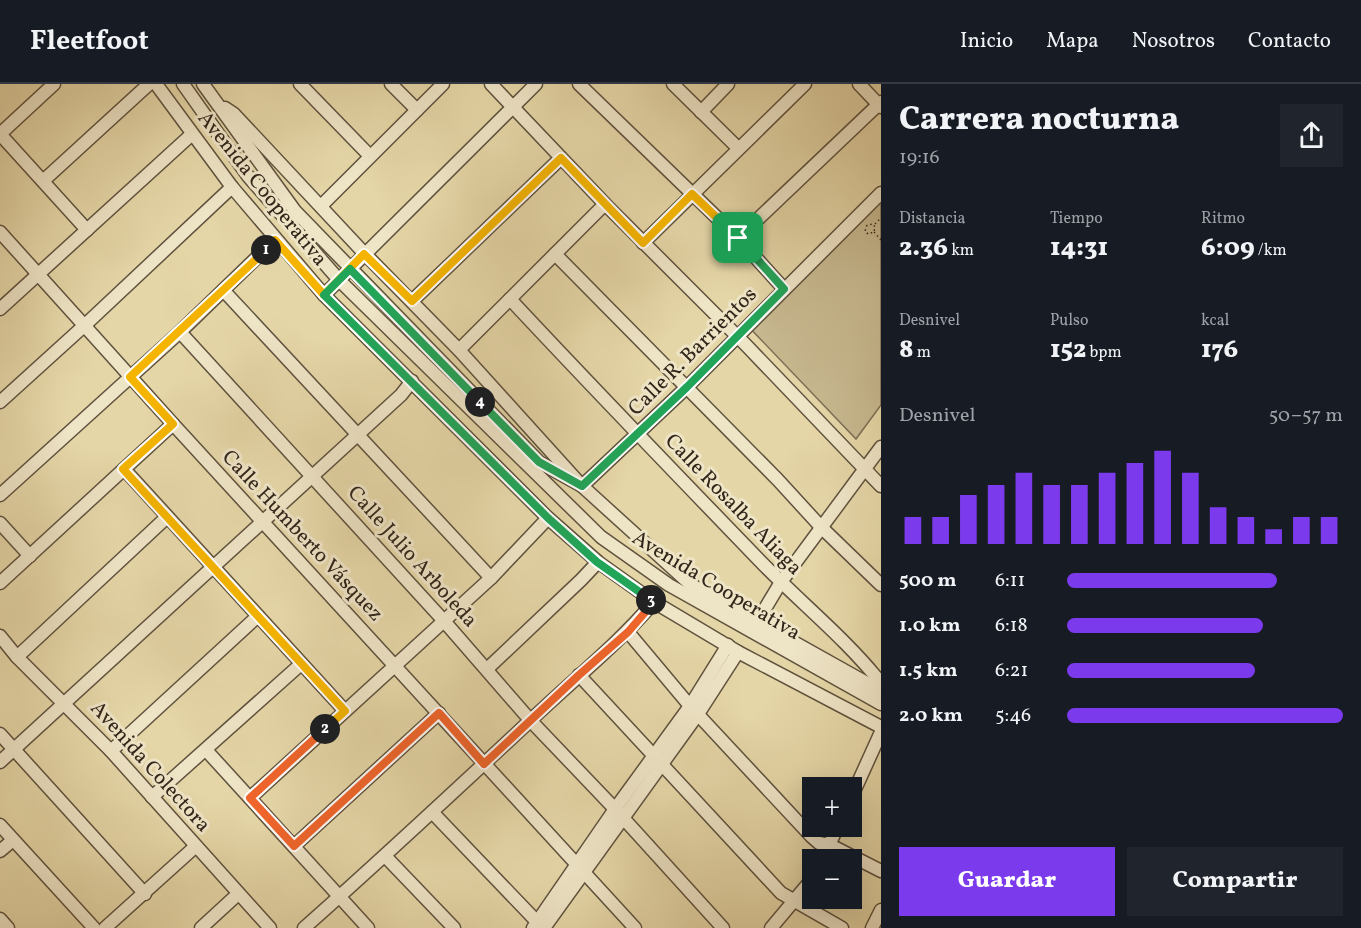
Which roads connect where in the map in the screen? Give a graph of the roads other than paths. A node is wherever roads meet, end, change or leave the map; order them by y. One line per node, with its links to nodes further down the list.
1 (54, 84): 21 (street)
2 (149, 84): 26 (street)
3 (156, 84): 22 (street, Avenida Cooperativa)
4 (183, 84): 41 (street, Avenida Cooperativa)
5 (203, 84): 16 (street)
6 (300, 84): 24 (street)
7 (391, 84): 19 (street)
8 (443, 84): 19 (street)
9 (491, 84): 18 (street)
10 (536, 84): 18 (street)
11 (579, 84): 29 (street)
12 (673, 84): 20 (street)
13 (728, 84): 20 (street)
14 (805, 84): 23 (street)
15 (859, 84): 17 (street)
16 (216, 102): 31 (street); 39 (street)
17 (880, 105): 34 (street)
18 (514, 107): 25 (street); 37 (street)
19 (417, 110): 24 (street)
20 (701, 112): 23 (street)
21 (0, 134): 26 (street)
22 (191, 135): 27 (street, Avenida Cooperativa); 32 (street)
23 (738, 148): 29 (street)
24 (370, 156): 31 (street)
25 (561, 158): 30 (street); 46 (street)
26 (43, 181): 32 (street)
27 (232, 187): 35 (street, Avenida Cooperativa); 48 (street)
28 (881, 193): 42 (street, Calle R. Barrientos)
29 (692, 194): 34 (street); 36 (street)
30 (605, 204): 36 (street); 38 (street)
31 (321, 206): 37 (street)
32 (87, 230): 40 (street)
33 (0, 232): 40 (street, Calle Humberto Vásquez)
34 (738, 238): 42 (street)
35 (275, 240): 43 (street); 44 (street, Avenida Cooperativa)
36 (643, 243): 50 (street)
37 (364, 254): 39 (street); 46 (street)
38 (555, 254): 45 (street); 54 (street)
39 (350, 269): 41 (street); 63 (street)
40 (38, 274): 47 (street); 48 (street, Calle Humberto Vásquez)
41 (339, 280): 44 (street); 93 (street, Avenida Cooperativa)
42 (784, 289): 50 (street, Calle R. Barrientos)
43 (224, 291): 49 (street); 57 (street)
44 (324, 295): 53 (street, Avenida Cooperativa)
45 (510, 299): 51 (street); 58 (street, Calle Rosalba Aliaga)
46 (412, 301): 51 (street)
47 (0, 309)
48 (85, 326): 52 (street, Calle Humberto Vásquez); 55 (street)
49 (180, 332): 52 (street); 62 (street, Calle Julio Arboleda)
50 (736, 337): 54 (street, Calle R. Barrientos); 60 (street)
51 (459, 350): 63 (street)
52 (130, 377): 56 (street, Calle Humberto Vásquez); 65 (street)
53 (412, 381): 57 (street); 67 (street, Avenida Cooperativa)
54 (687, 387): 58 (street, Calle R. Barrientos); 70 (street)
55 (0, 402)
56 (173, 424): 61 (street); 68 (street, Calle Humberto Vásquez)
57 (358, 434): 62 (street); 74 (street)
58 (637, 434): 63 (street, Calle R. Barrientos); 75 (street, Calle Rosalba Aliaga)
59 (881, 447): 60 (street)
60 (864, 468): 64 (street); 70 (street)
61 (123, 469): 66 (street); 71 (street)
62 (312, 476): 68 (street); 80 (street, Calle Julio Arboleda)
63 (582, 486): 81 (street)
64 (881, 486)
65 (0, 495)
66 (167, 517): 73 (street); 85 (street)
67 (548, 518): 72 (street, Avenida Cooperativa); 74 (street)
68 (263, 522): 73 (street); 87 (street, Calle Humberto Vásquez)
69 (0, 523): 71 (street)
70 (820, 527): 75 (street); 77 (street)
71 (30, 556): 76 (street)
72 (597, 562): 78 (street, Avenida Cooperativa); 88 (street)
73 (213, 567): 79 (street); 92 (street)
74 (491, 578): 80 (street)
75 (781, 582): 81 (street); 90 (street, Calle Rosalba Aliaga)
76 (0, 583)
77 (881, 585)
78 (654, 602): 82 (street); 84 (street, Avenida Cooperativa)
79 (258, 616): 86 (street); 103 (street)
80 (444, 621): 87 (street); 88 (street, Calle Julio Arboleda)
81 (757, 622): 91 (street)
82 (628, 632): 89 (street); 94 (street)
83 (0, 636): 85 (street, Avenida Colectora)
84 (733, 649): 94 (street); 98 (street, Avenida Cooperativa)
85 (17, 657): 92 (street, Avenida Colectora)
86 (301, 664): 95 (street); 102 (street)
87 (395, 665): 95 (street); 96 (street, Calle Humberto Vásquez)
88 (487, 669): 97 (street, Calle Julio Arboleda)
89 (579, 675): 97 (street); 104 (street)
90 (881, 683)
91 (881, 691)
92 (65, 703): 101 (street); 103 (street, Avenida Colectora)
93 (881, 704)
94 (694, 710): 104 (street); 115 (street)
95 (345, 711): 109 (street)
96 (439, 713): 106 (street, Calle Humberto Vásquez); 117 (street)
97 (530, 720): 106 (street); 111 (street, Calle Julio Arboleda)
98 (881, 727)
99 (881, 732): 107 (street)
100 (0, 734): 101 (street)
101 (14, 750): 105 (street); 124 (street)
102 (206, 750): 108 (street); 109 (street)
103 (111, 751): 108 (street, Avenida Colectora)
104 (658, 760): 111 (street); 127 (street)
105 (0, 762)
106 (484, 764): 110 (street); 121 (street, Calle Humberto Vásquez)
107 (861, 777)
108 (152, 797): 116 (street, Avenida Colectora)
109 (250, 798): 117 (street)
110 (432, 812): 120 (street); 130 (street)
111 (618, 813): 121 (street); 140 (street, Calle Julio Arboleda)
112 (0, 825): 114 (street)
113 (833, 837): 115 (street)
114 (13, 840): 119 (street); 132 (street)
115 (830, 844): 118 (street); 122 (street)
116 (196, 846): 124 (street); 125 (street, Avenida Colectora)
117 (294, 846): 126 (street)
118 (828, 849)
119 (0, 851)
120 (385, 856): 126 (street); 138 (street)
121 (580, 869): 130 (street); 139 (street, Calle Humberto Vásquez)
122 (881, 871)
123 (802, 892): 127 (street)
124 (145, 894): 133 (street)
125 (238, 894): 134 (street); 135 (street, Avenida Colectora)
126 (339, 896): 136 (street); 137 (street)
127 (794, 902): 141 (street); 142 (street)
128 (881, 910): 143 (street)
129 (0, 919): 131 (street)
130 (539, 927)
131 (8, 928)
132 (94, 928)
133 (105, 928)
134 (201, 928)
135 (270, 928)
136 (304, 928)
137 (368, 928)
138 (454, 928)
139 (635, 928)
140 (723, 928)
141 (771, 928)
142 (842, 928)
143 (872, 928)

